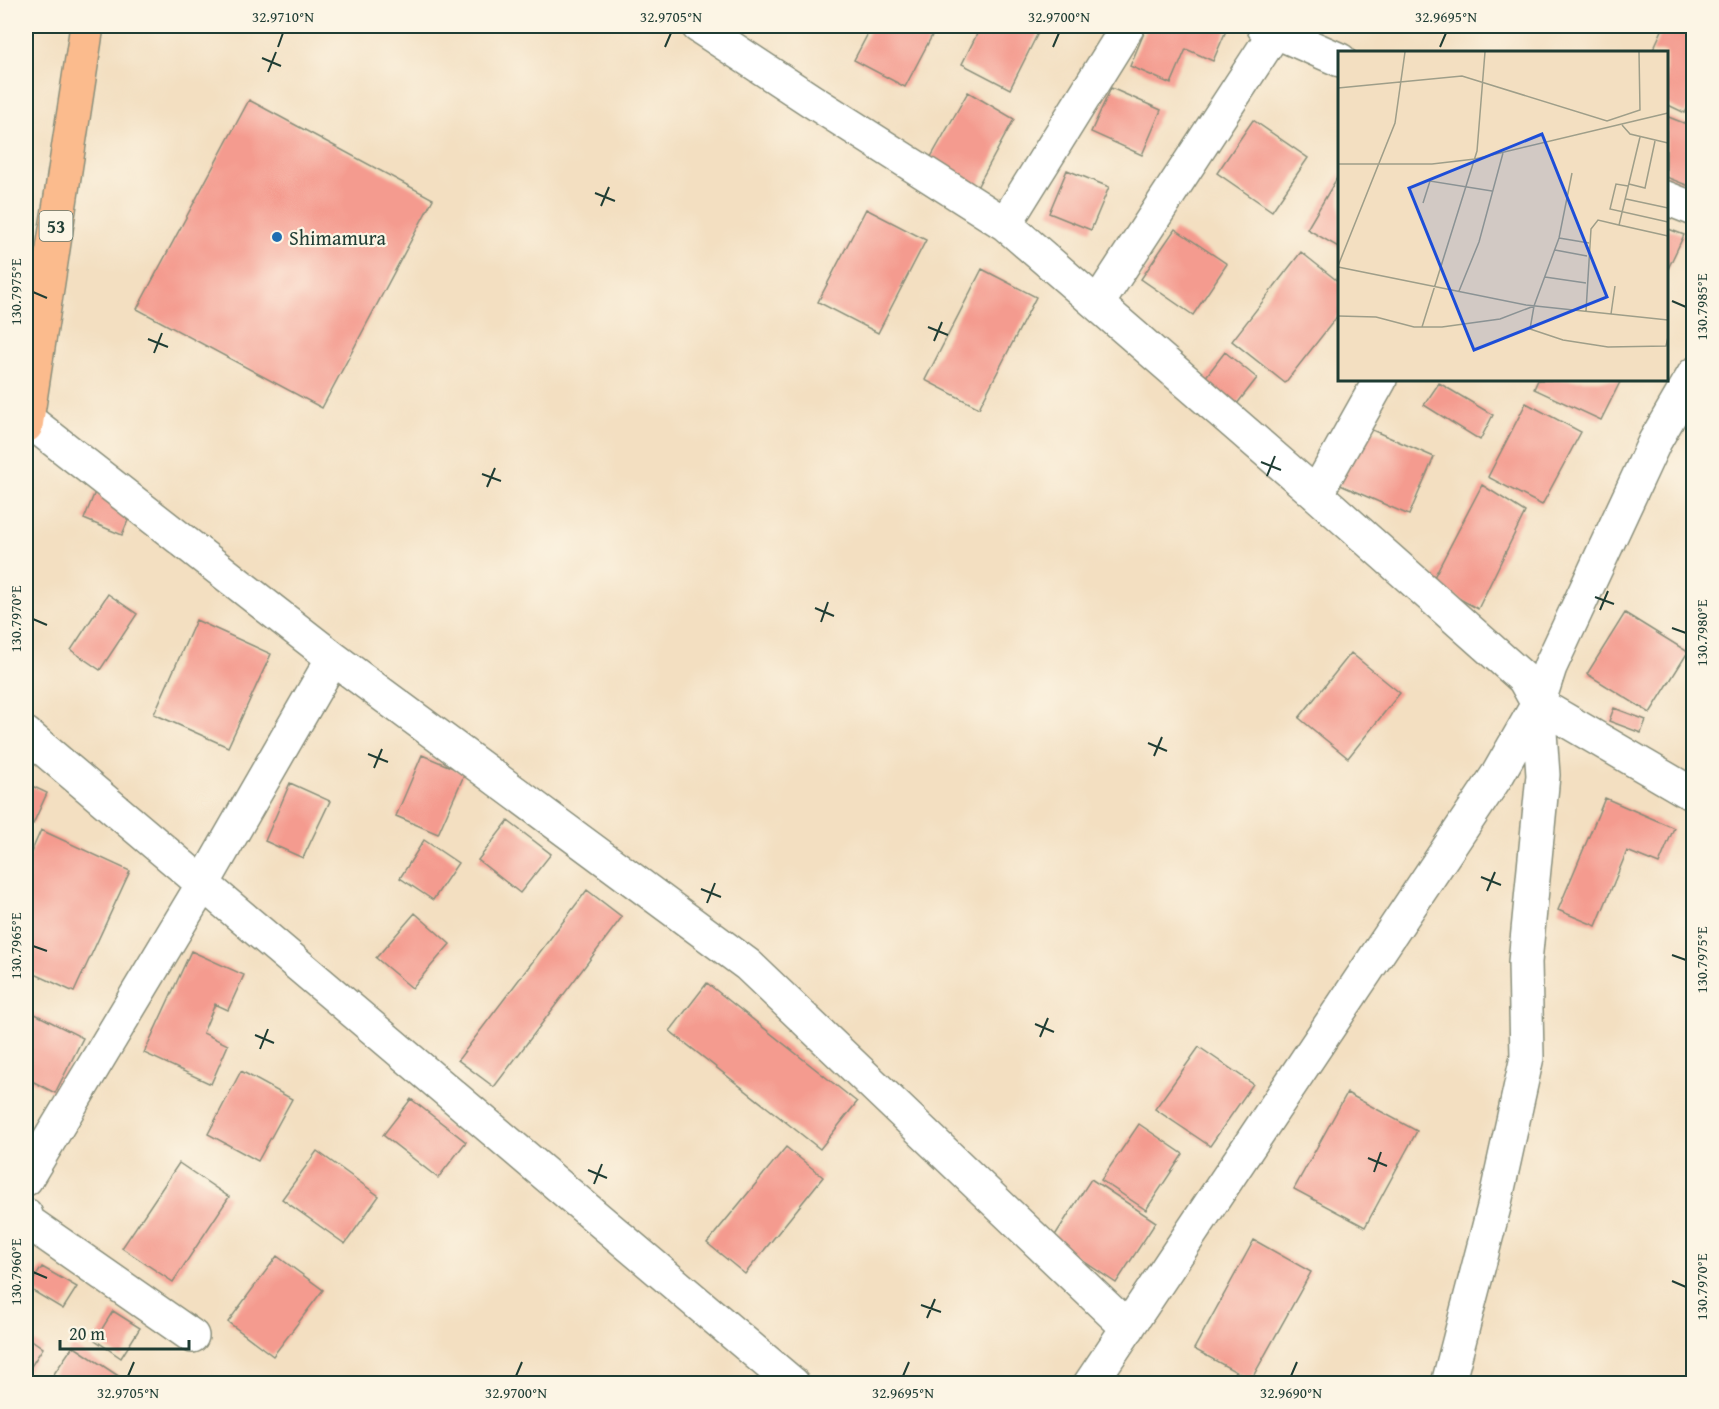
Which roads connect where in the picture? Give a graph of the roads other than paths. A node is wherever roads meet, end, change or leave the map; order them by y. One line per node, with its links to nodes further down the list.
1 (87, 26): 12 (main road, 53)
2 (698, 26): 8 (street)
3 (1128, 26): 8 (street)
4 (1269, 29): 5 (street); 9 (street)
5 (1338, 59)
6 (1668, 199): 7 (street)
7 (1694, 209)
8 (1005, 224): 9 (street)
9 (1098, 303): 13 (street)
10 (1694, 374): 15 (street)
11 (1379, 381): 13 (street)
12 (26, 423): 14 (street)
13 (1316, 494): 15 (street)
14 (333, 658): 18 (street); 21 (street)
15 (1538, 704): 17 (street); 21 (street); 25 (street)
16 (26, 734): 18 (street)
17 (1694, 795)
18 (203, 884): 19 (street); 23 (street)
19 (26, 1179)
20 (26, 1215): 22 (street)
21 (1128, 1328): 24 (street)
22 (192, 1336)
23 (793, 1383)
24 (1090, 1383)
25 (1448, 1383)

